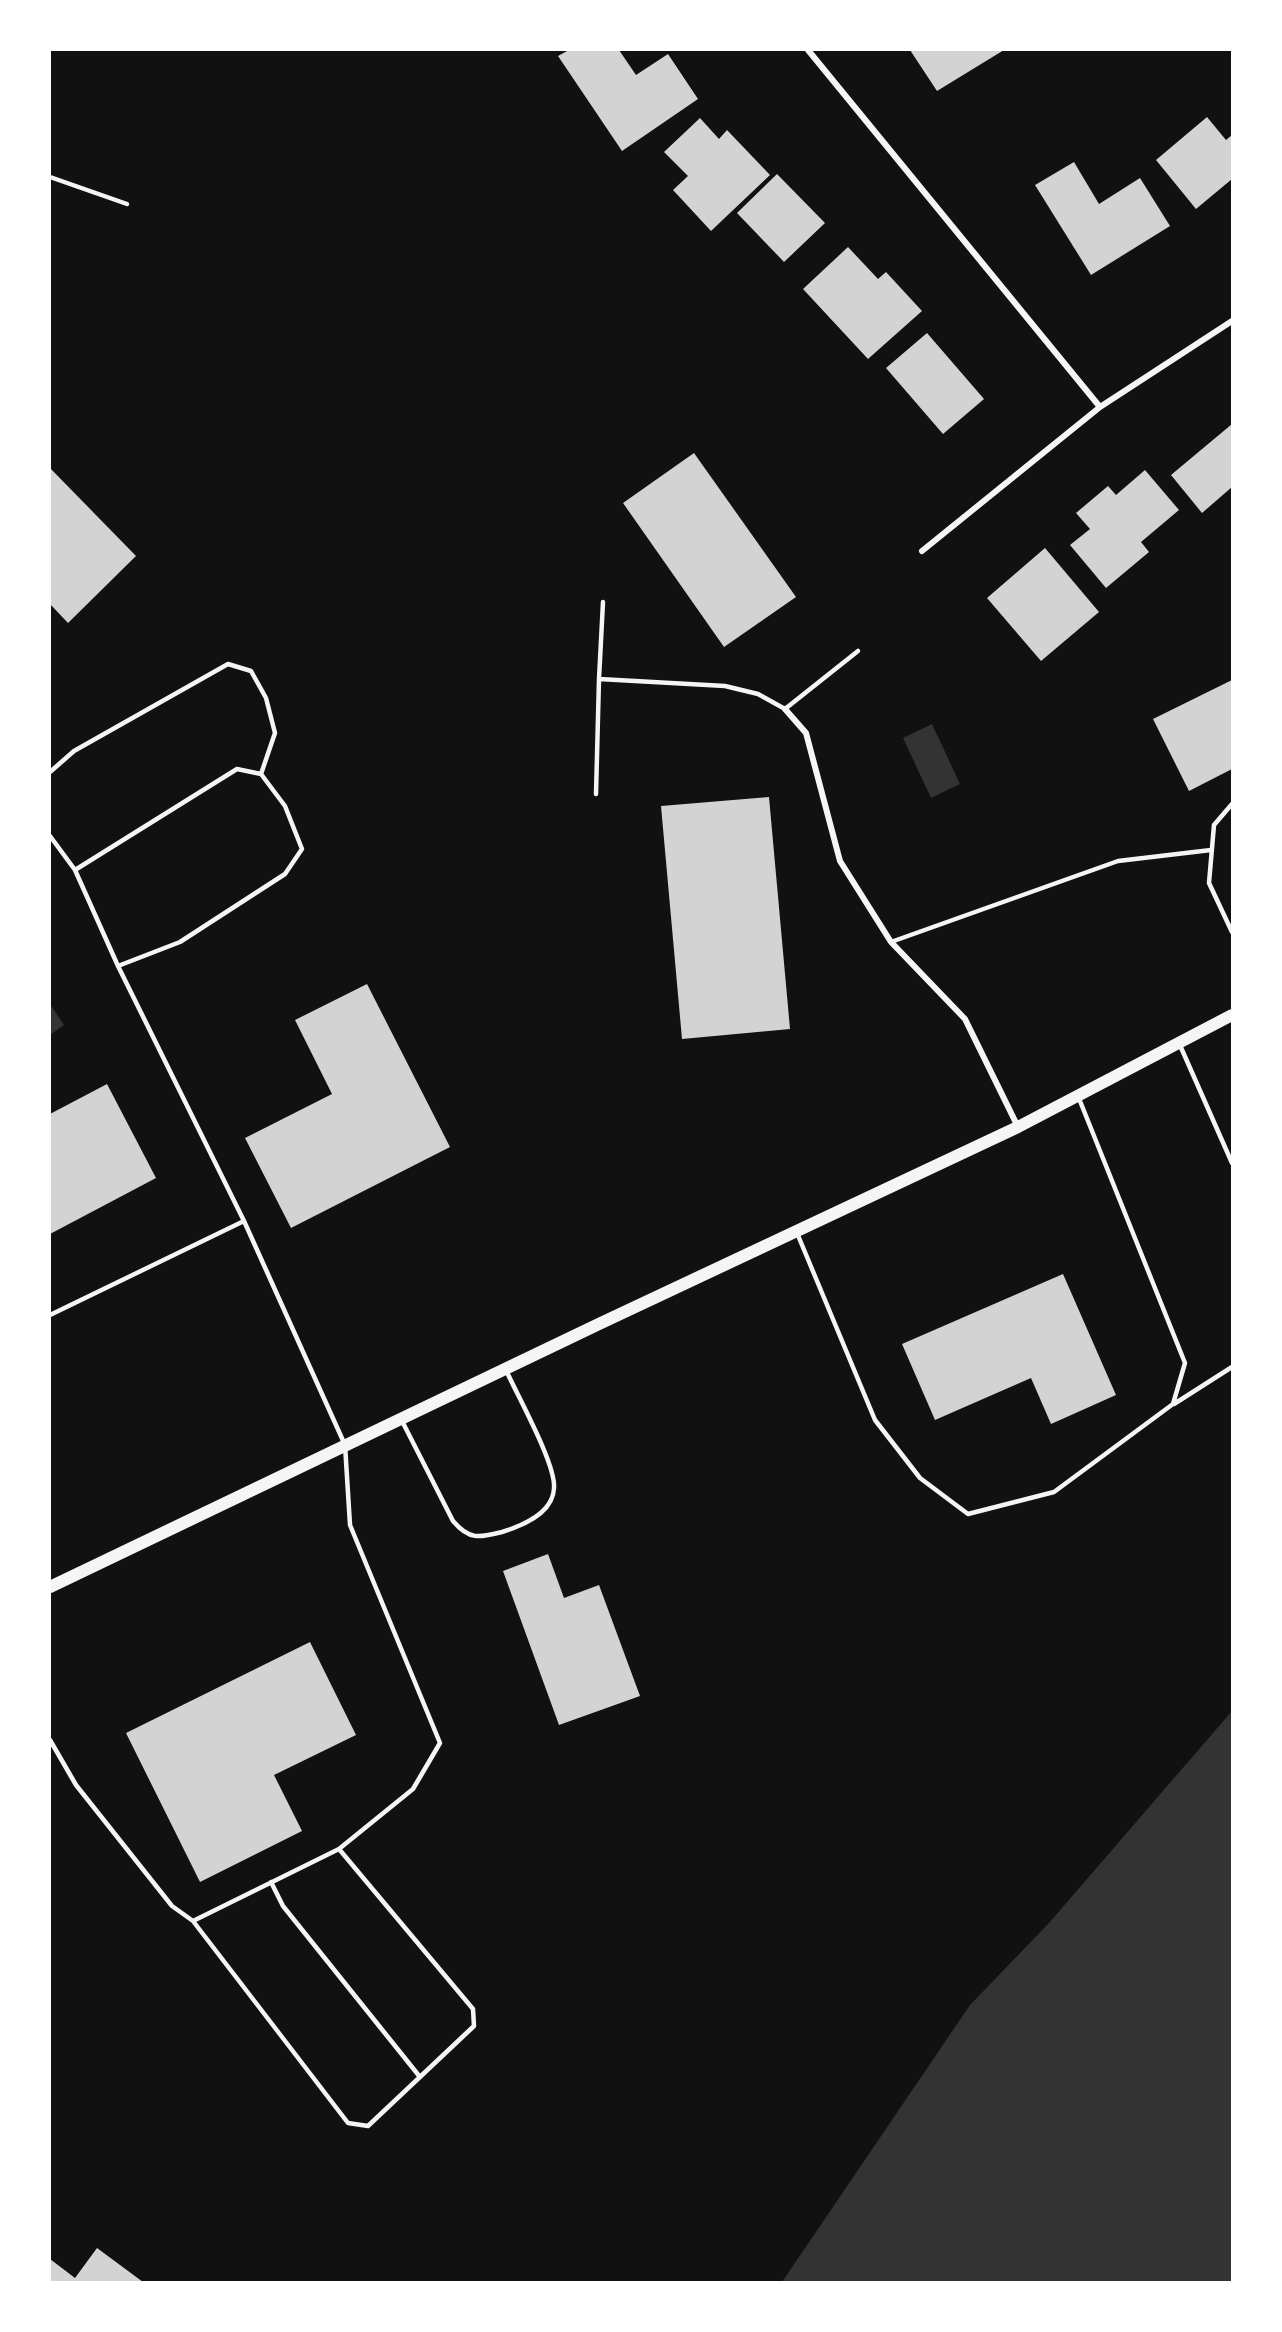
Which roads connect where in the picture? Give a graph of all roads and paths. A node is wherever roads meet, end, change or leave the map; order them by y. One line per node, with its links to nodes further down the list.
1 (808, 50): 5 (street)
2 (50, 177): 3 (lane)
3 (127, 204)
4 (1233, 321): 5 (street)
5 (1100, 407): 6 (street)
6 (922, 551)
7 (603, 602): 9 (lane)
8 (858, 651): 10 (lane)
9 (599, 679): 10 (lane); 13 (lane)
10 (784, 709): 19 (street)
11 (50, 772): 12 (lane)
12 (261, 774): 17 (lane); 20 (lane)
13 (596, 794)
14 (1233, 804): 16 (lane)
15 (50, 837): 17 (lane)
16 (1211, 849): 18 (lane); 19 (lane)
17 (75, 870): 20 (lane)
18 (1233, 932)
19 (891, 942): 24 (street)
20 (118, 966): 26 (lane)
21 (1233, 1015): 22 (main road)
22 (1179, 1043): 23 (main road); 25 (lane)
23 (1078, 1096): 24 (main road); 31 (lane)
24 (1018, 1127): 27 (main road)
25 (1233, 1163)
26 (244, 1221): 28 (lane); 33 (lane)
27 (796, 1231): 30 (main road); 31 (lane)
28 (50, 1315)
29 (1233, 1367): 31 (lane)
30 (505, 1368): 32 (main road); 32 (lane)
31 (1173, 1404)
32 (401, 1418): 33 (main road)
33 (345, 1445): 34 (main road); 36 (lane)
34 (50, 1587)
35 (50, 1740): 38 (lane)
36 (339, 1850): 37 (lane); 39 (lane)
37 (272, 1882): 38 (lane); 39 (lane)
38 (193, 1921): 39 (lane)
39 (420, 2077)

